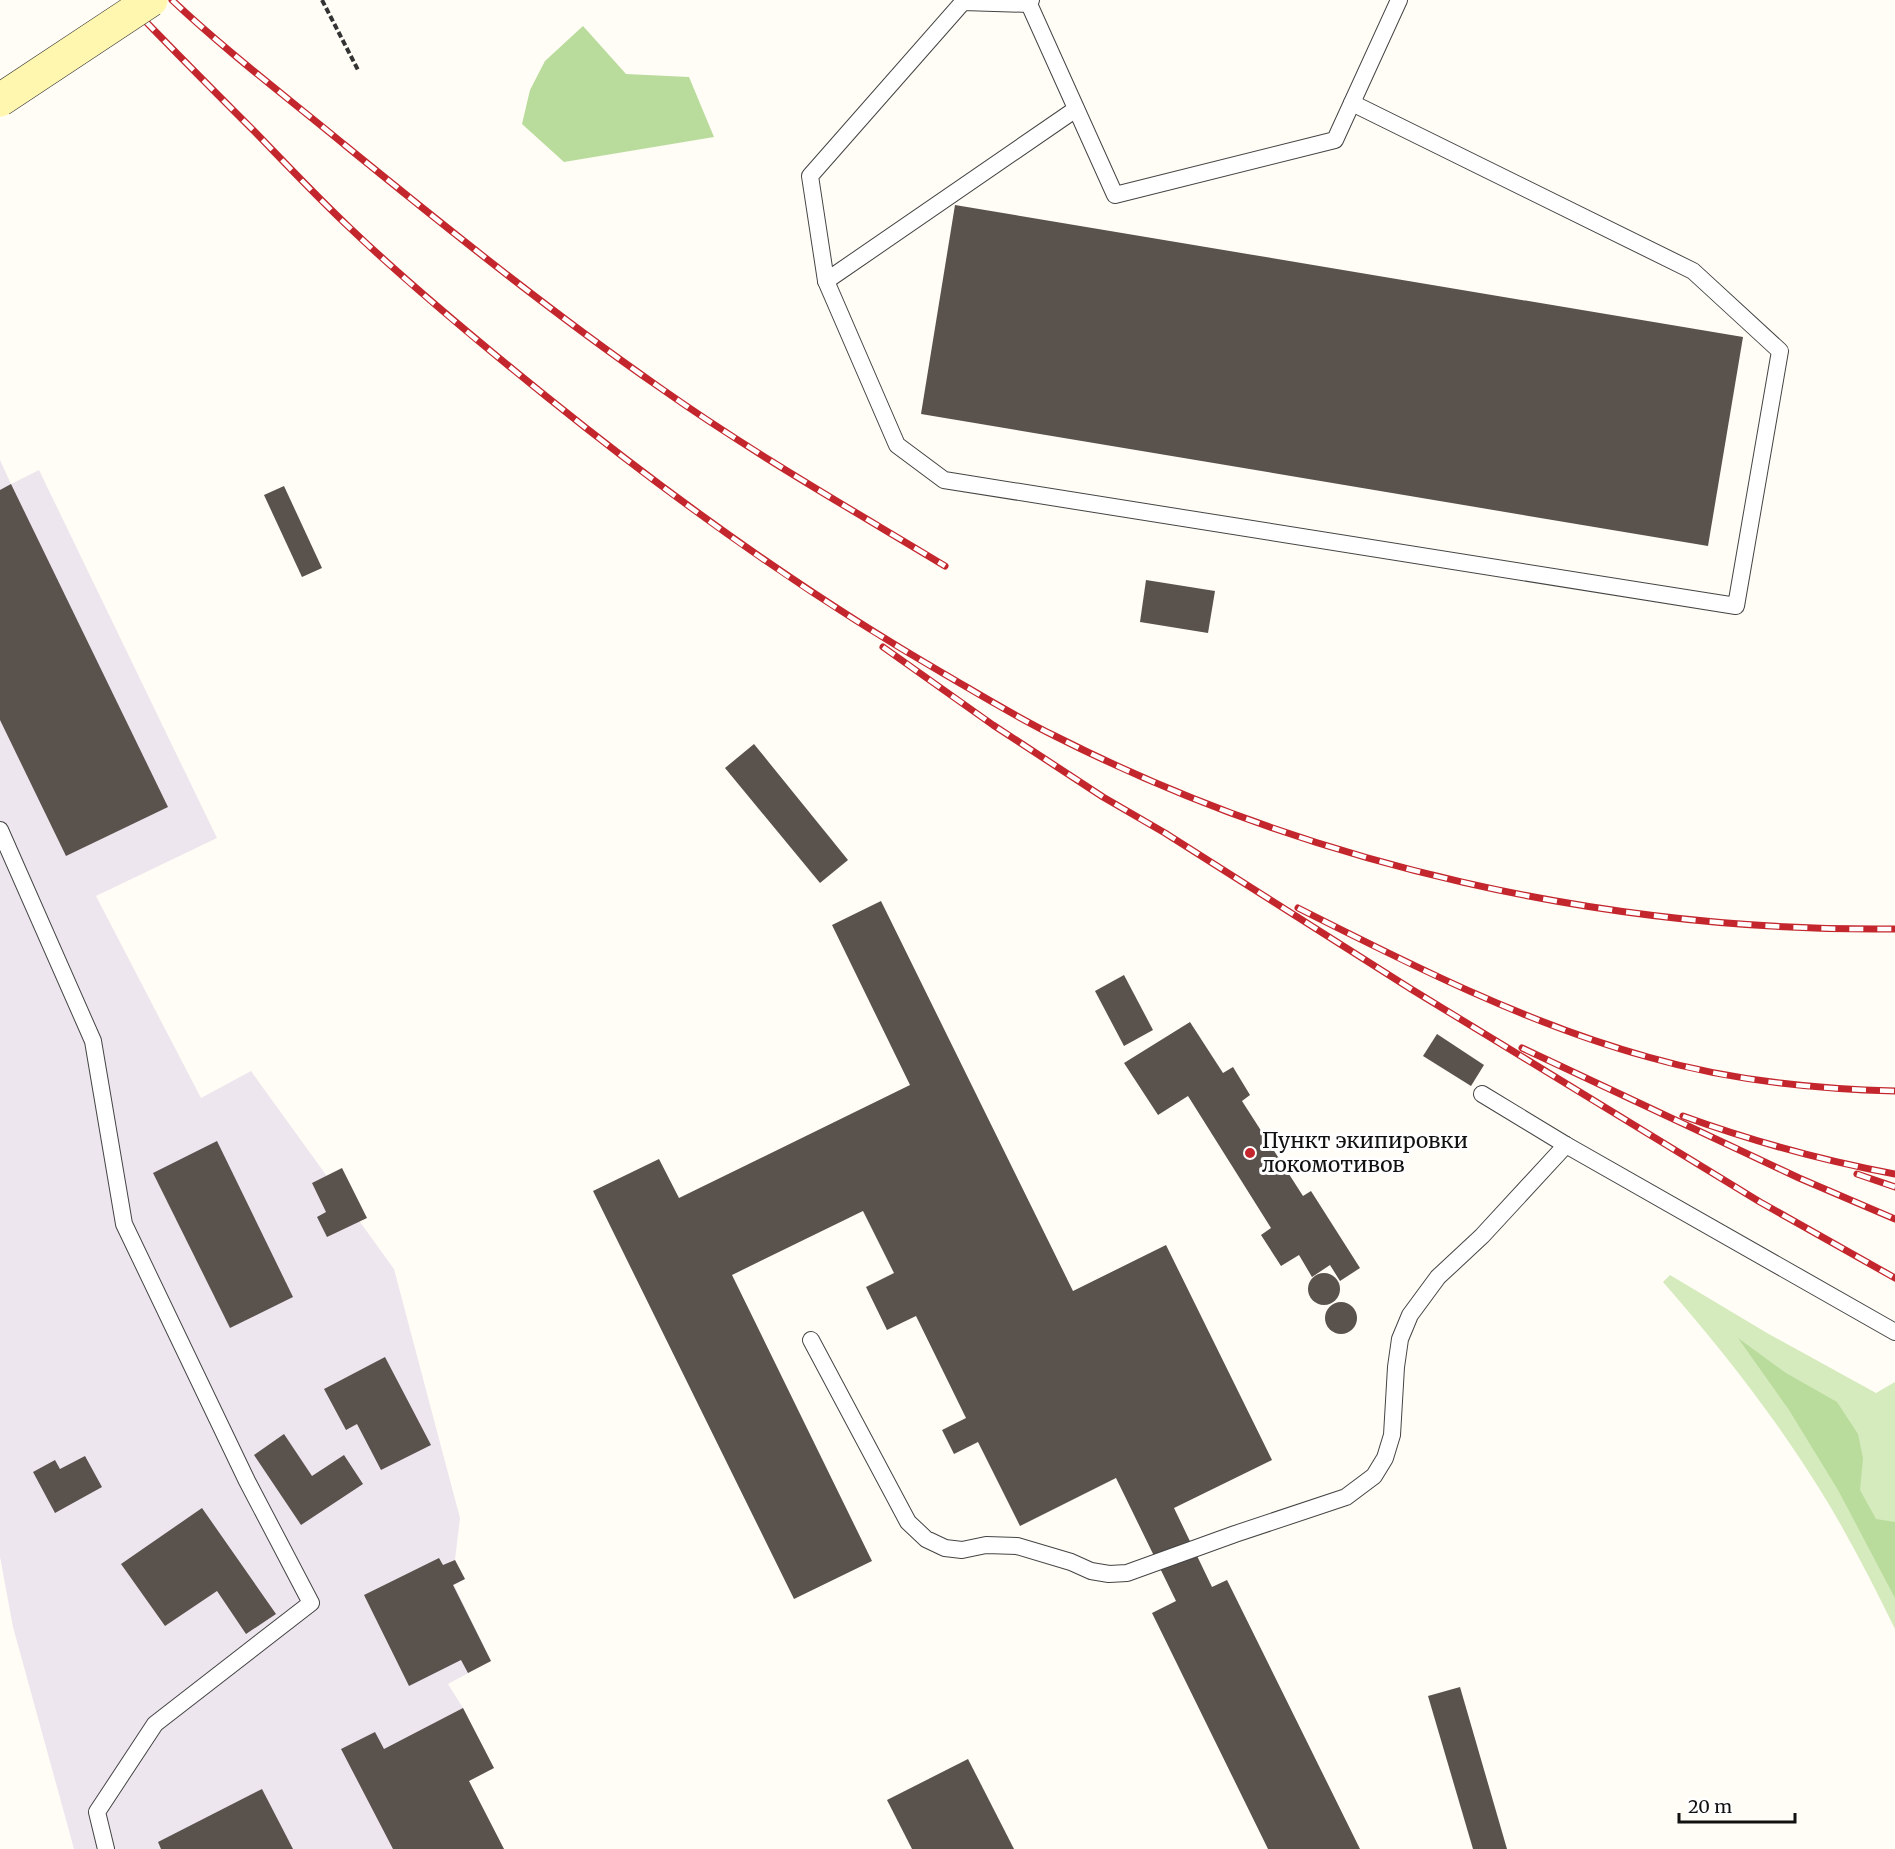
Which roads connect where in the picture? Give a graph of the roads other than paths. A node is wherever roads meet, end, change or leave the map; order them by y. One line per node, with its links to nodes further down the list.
1 (152, 0): 5 (street, bridge)
2 (1399, 0): 6 (lane)
3 (963, 1): 4 (lane); 8 (lane)
4 (1030, 2): 7 (lane)
5 (0, 100)
6 (1352, 103): 7 (lane); 8 (lane)
7 (1076, 109): 8 (lane)
8 (825, 281)
9 (0, 830): 14 (lane)
10 (1482, 1094): 11 (lane)
11 (1566, 1145): 12 (lane); 13 (lane)
12 (1895, 1332)
13 (811, 1340)
14 (106, 1849)

